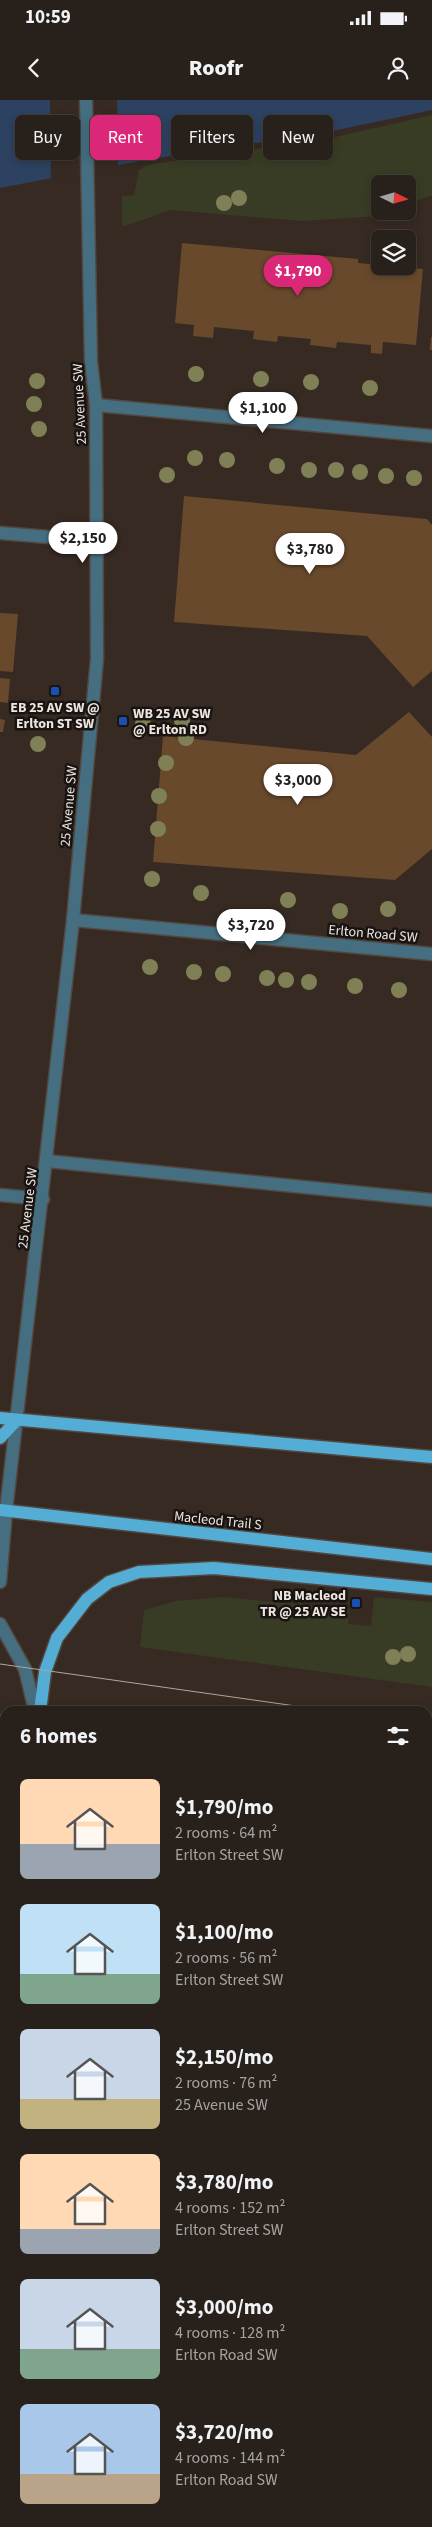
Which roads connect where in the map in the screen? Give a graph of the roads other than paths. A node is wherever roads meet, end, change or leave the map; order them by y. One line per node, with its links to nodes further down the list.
1 (86, 100): 2 (street, 25 Avenue SW)
2 (96, 405): 3 (street); 5 (street, 25 Avenue SW)
3 (432, 436)
4 (0, 534): 5 (street)
5 (96, 541): 6 (street, 25 Avenue SW)
6 (73, 920): 7 (street, Erlton Road SW); 8 (street, 25 Avenue SW)
7 (432, 954)
8 (48, 1161): 10 (street, 25 Avenue SW); 11 (street)
9 (0, 1195): 10 (street)
10 (43, 1199): 13 (street, 25 Avenue SW)
11 (432, 1200)
12 (0, 1418): 13 (main road)
13 (17, 1420): 14 (main road); 15 (main road); 16 (street, 25 Avenue SW)
14 (0, 1438)
15 (432, 1457)
16 (3, 1511): 17 (main road, Macleod Trail S); 18 (street, 25 Avenue SW)
17 (432, 1559)
18 (0, 1582)
19 (432, 1589): 22 (main road)
20 (0, 1624): 21 (street)
21 (34, 1706)
22 (41, 1706)

